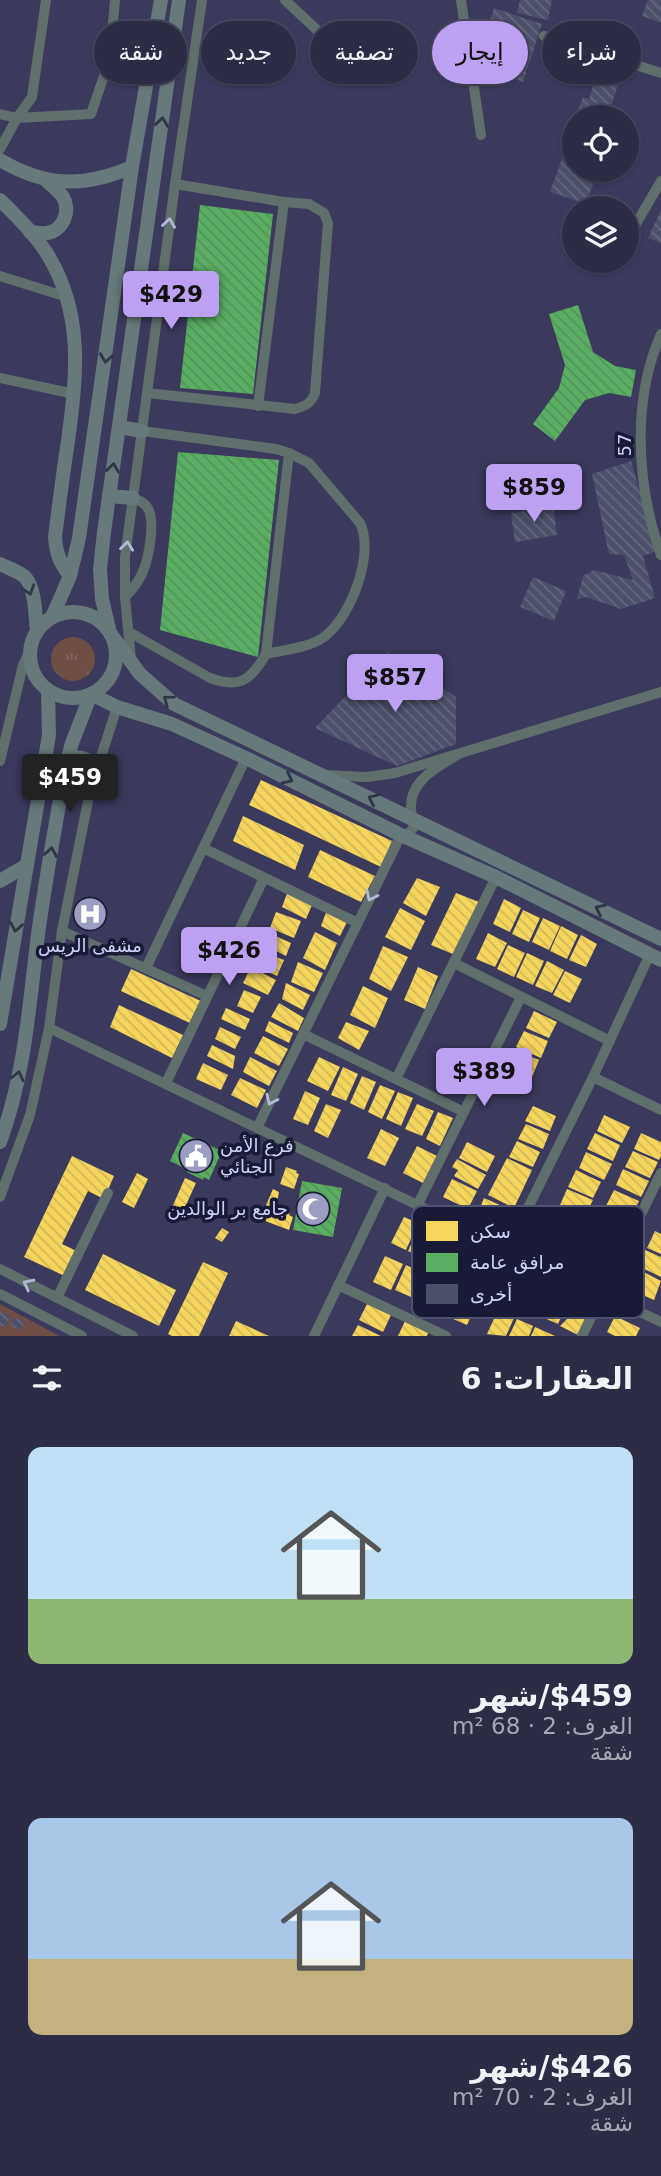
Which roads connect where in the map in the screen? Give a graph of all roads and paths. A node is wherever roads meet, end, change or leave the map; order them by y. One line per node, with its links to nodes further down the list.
1 (46, 0): 12 (street)
2 (115, 0): 12 (street)
3 (161, 0): 16 (main road)
4 (179, 0): 31 (main road, one-way to 4)
5 (202, 0): 19 (street)
6 (285, 0): 8 (street)
7 (461, 0): 13 (street)
8 (310, 23)
9 (641, 67): 10 (street)
10 (661, 73)
11 (0, 114): 12 (street)
12 (17, 118): 14 (street)
13 (481, 135)
14 (0, 149)
15 (0, 160): 17 (main road)
16 (132, 167): 17 (main road); 38 (main road, one-way to 38)
17 (47, 181): 23 (main road)
18 (661, 181): 22 (street)
19 (175, 184): 21 (street); 28 (street, one-way to 19)
20 (0, 200): 23 (main road)
21 (284, 202): 30 (street); 30 (street)
22 (639, 219)
23 (30, 232): 25 (main road)
24 (0, 276): 25 (street)
25 (67, 297): 29 (main road)
26 (661, 334): 36 (street, 57)
27 (0, 378): 29 (street)
28 (147, 393): 30 (street); 32 (street)
29 (74, 394): 38 (main road)
30 (258, 406)
31 (119, 427): 32 (main road); 34 (main road, one-way to 31)
32 (142, 431): 33 (street); 35 (street)
33 (289, 453): 45 (street); 45 (street)
34 (109, 496): 35 (main road); 43 (main road)
35 (133, 498): 39 (street, one-way to 35); 39 (street)
36 (661, 555)
37 (0, 564): 41 (main road, one-way to 41)
38 (70, 576): 40 (main road)
39 (125, 597): 42 (street)
40 (52, 617): 41 (main road); 43 (main road)
41 (37, 631): 44 (main road)
42 (129, 632): 45 (street); 46 (street)
43 (110, 633): 46 (main road); 49 (main road)
44 (31, 648): 47 (main road); 53 (street)
45 (266, 654)
46 (131, 663): 56 (main road, one-way to 46)
47 (48, 690): 49 (main road); 60 (main road)
48 (661, 692): 51 (street)
49 (91, 694): 50 (main road); 54 (main road)
50 (117, 708): 52 (main road); 55 (street)
51 (459, 754): 56 (street); 57 (street)
52 (246, 758): 58 (main road, one-way to 58); 59 (street)
53 (0, 761)
54 (67, 761): 55 (main road); 82 (main road, one-way to 54)
55 (96, 770): 65 (street)
56 (322, 775): 57 (main road, one-way to 56)
57 (413, 818): 58 (street); 66 (main road, one-way to 57)
58 (401, 835): 61 (main road); 64 (street, one-way to 64)
59 (203, 848): 62 (street); 69 (street)
60 (27, 865): 63 (main road); 72 (main road, one-way to 72)
61 (496, 877): 67 (main road); 68 (street)
62 (264, 878): 64 (street); 70 (street)
63 (0, 881)
64 (358, 923): 74 (street)
65 (62, 930): 69 (street); 73 (street)
66 (661, 939)
67 (656, 957): 75 (street)
68 (454, 963): 71 (street); 77 (street)
69 (146, 968): 70 (street)
70 (207, 996): 78 (street)
71 (522, 997): 75 (street); 80 (street)
72 (0, 1024)
73 (49, 1028): 78 (street); 86 (street)
74 (303, 1034): 77 (street); 81 (street, one-way to 81)
75 (610, 1041): 76 (street)
76 (593, 1077): 79 (street); 89 (street)
77 (396, 1079): 80 (street)
78 (166, 1083): 81 (street)
79 (661, 1110)
80 (464, 1112): 87 (street)
81 (257, 1128): 84 (street)
82 (0, 1142)
83 (661, 1173): 90 (street)
84 (385, 1188): 87 (street); 92 (street)
85 (108, 1193): 94 (street)
86 (0, 1197)
87 (418, 1204): 88 (street)
88 (422, 1206)
89 (529, 1206)
90 (644, 1208)
91 (0, 1269): 94 (street, one-way to 91)
92 (338, 1285): 98 (street); 101 (street)
93 (0, 1294): 99 (street)
94 (57, 1298): 100 (street)
95 (644, 1314): 97 (street)
96 (591, 1318): 103 (street)
97 (661, 1322)
98 (432, 1333): 102 (street)
99 (82, 1336)
100 (133, 1336)
101 (314, 1336)
102 (446, 1336)
103 (582, 1336)

